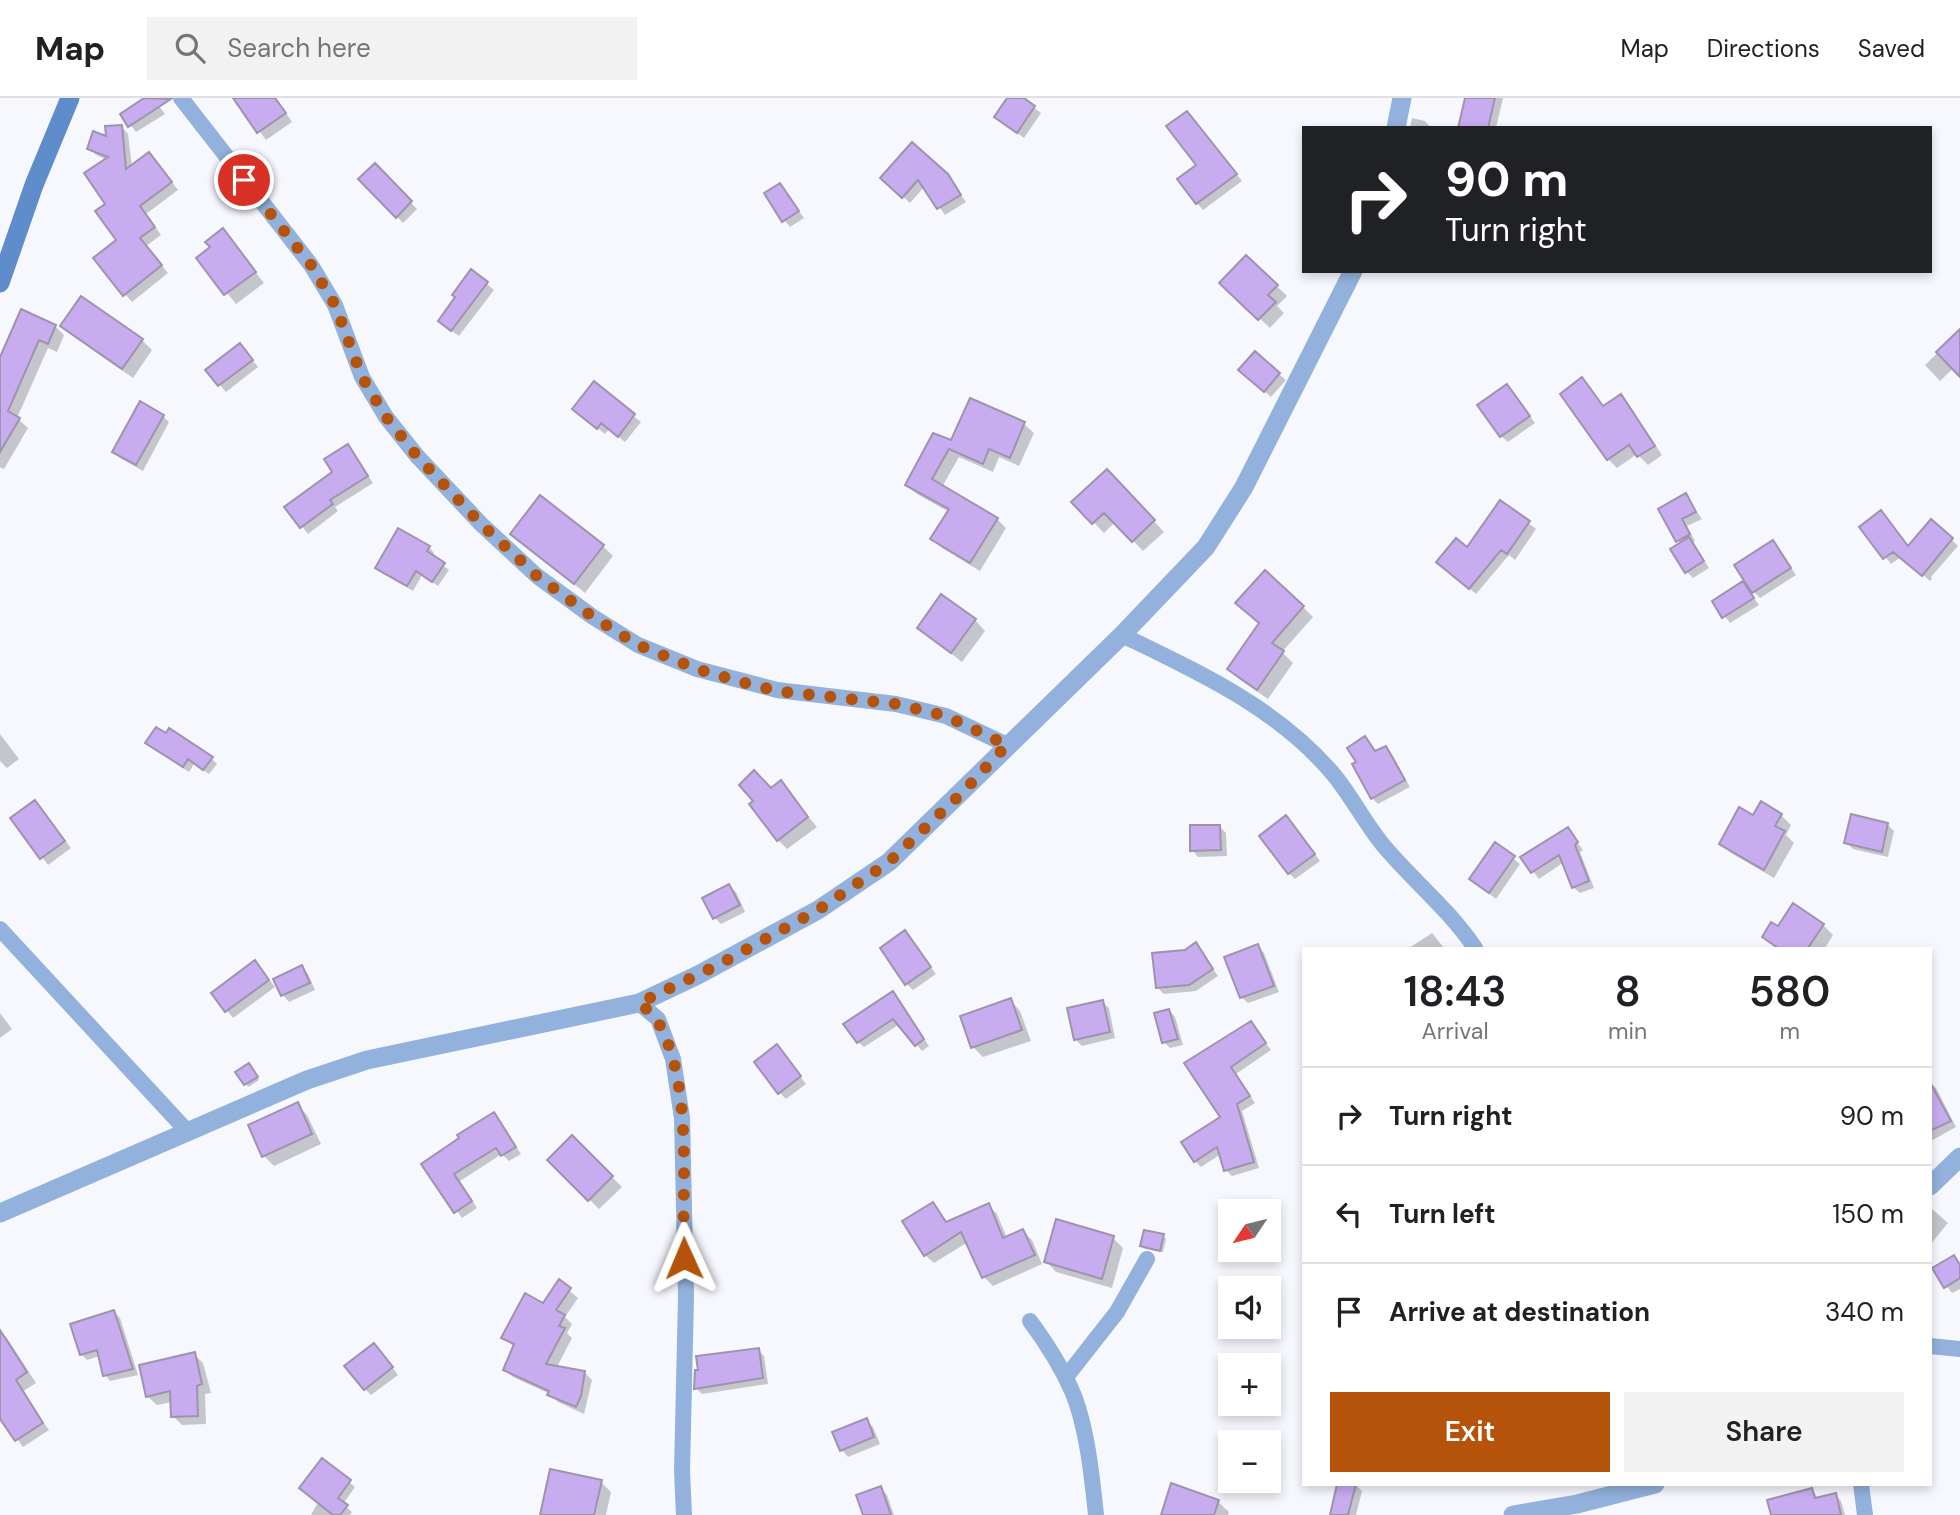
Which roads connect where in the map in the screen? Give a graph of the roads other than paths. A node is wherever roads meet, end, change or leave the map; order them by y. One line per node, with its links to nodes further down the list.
1 (70, 98): 6 (main road)
2 (181, 98): 8 (street)
3 (1402, 98): 4 (street)
4 (1396, 126)
5 (1352, 273): 7 (street)
6 (0, 283)
7 (1122, 635): 8 (street); 10 (street)
8 (1007, 745): 11 (street)
9 (0, 929): 12 (street)
10 (1474, 947)
11 (639, 1003): 12 (street); 23 (street)
12 (187, 1131): 15 (street)
13 (1960, 1157): 14 (street)
14 (1932, 1184)
15 (0, 1213)
16 (1147, 1259): 20 (street)
17 (1030, 1321): 20 (street)
18 (1932, 1346): 19 (street)
19 (1960, 1349)
20 (1066, 1377): 24 (street)
21 (1647, 1486): 25 (street)
22 (1861, 1486): 26 (street)
23 (684, 1515)
24 (1096, 1515)
25 (1513, 1515)
26 (1865, 1515)

